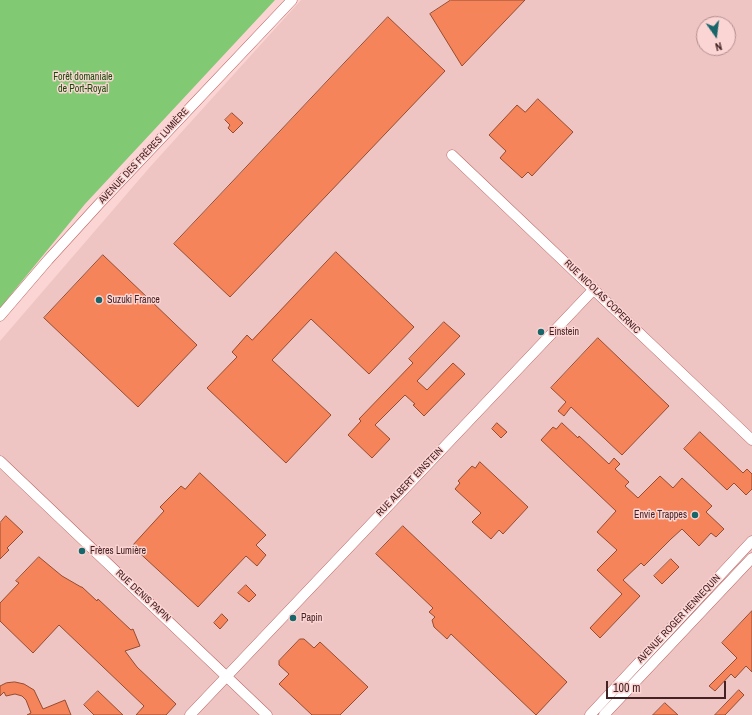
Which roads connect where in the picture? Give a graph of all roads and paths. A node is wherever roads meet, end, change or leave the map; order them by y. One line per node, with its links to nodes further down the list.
1 (292, 0): 4 (street, AVENUE DES FRÈRES LUMIÈRE)
2 (452, 155): 3 (street, RUE NICOLAS COPERNIC)
3 (594, 289): 5 (street, RUE NICOLAS COPERNIC); 9 (street, RUE ALBERT EINSTEIN)
4 (0, 316)
5 (752, 440)
6 (0, 461): 9 (street, RUE DENIS PAPIN)
7 (752, 541): 12 (street, AVENUE ROGER HENNEQUIN)
8 (752, 558): 13 (street, AVENUE ROGER HENNEQUIN)
9 (227, 676): 10 (street, RUE ALBERT EINSTEIN); 11 (street, RUE DENIS PAPIN)
10 (190, 715)
11 (268, 715)
12 (590, 715)
13 (604, 715)

